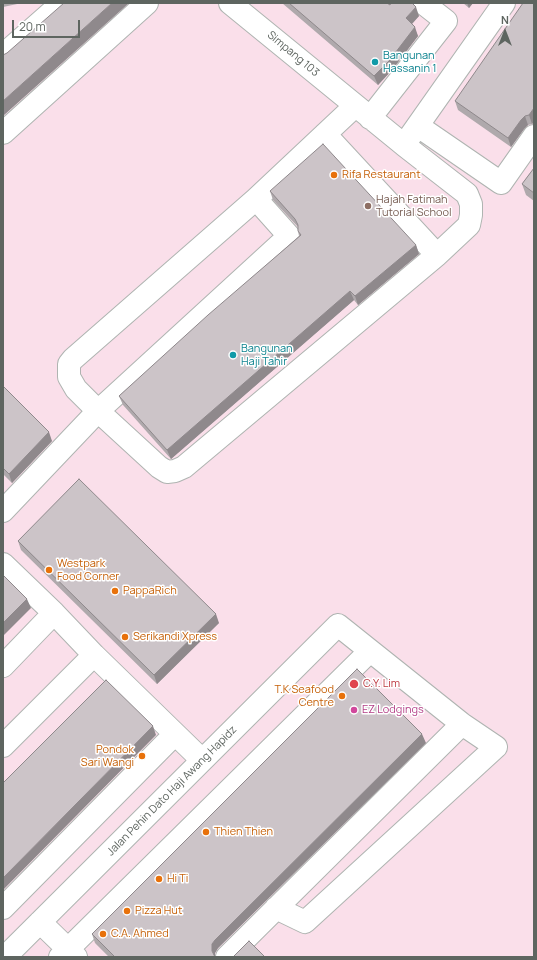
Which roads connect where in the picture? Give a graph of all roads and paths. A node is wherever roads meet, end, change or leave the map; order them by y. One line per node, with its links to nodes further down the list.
1 (62, 3): 6 (street)
2 (147, 3): 9 (street)
3 (230, 3): 7 (street, Simpang 103)
4 (423, 3): 7 (street)
5 (504, 3): 8 (street)
6 (3, 56)
7 (363, 112): 10 (street); 12 (street, Simpang 103)
8 (418, 126): 11 (street); 12 (street)
9 (3, 133)
10 (325, 134): 13 (street); 14 (street)
11 (534, 136)
12 (404, 145): 14 (street, Simpang 103)
13 (256, 199): 15 (street, Simpang 103); 15 (street)
14 (437, 255): 15 (street, Simpang 103)
15 (98, 410): 16 (street)
16 (3, 511)
17 (3, 564): 18 (street)
18 (54, 613): 20 (street); 21 (street)
19 (370, 651): 22 (street); 25 (street, Jalan Pehin Dato Haji Awang Hapidz); 29 (street)
20 (94, 655): 23 (street); 24 (street)
21 (3, 666)
22 (462, 724): 27 (street); 27 (street)
23 (175, 734): 25 (street); 26 (street)
24 (3, 746)
25 (202, 760): 28 (street, Jalan Pehin Dato Haji Awang Hapidz)
26 (3, 908)
27 (276, 908): 31 (street)
28 (40, 922): 29 (street); 30 (street, Jalan Pehin Dato Haji Awang Hapidz)
29 (68, 954)
30 (4, 957)
31 (227, 957)

